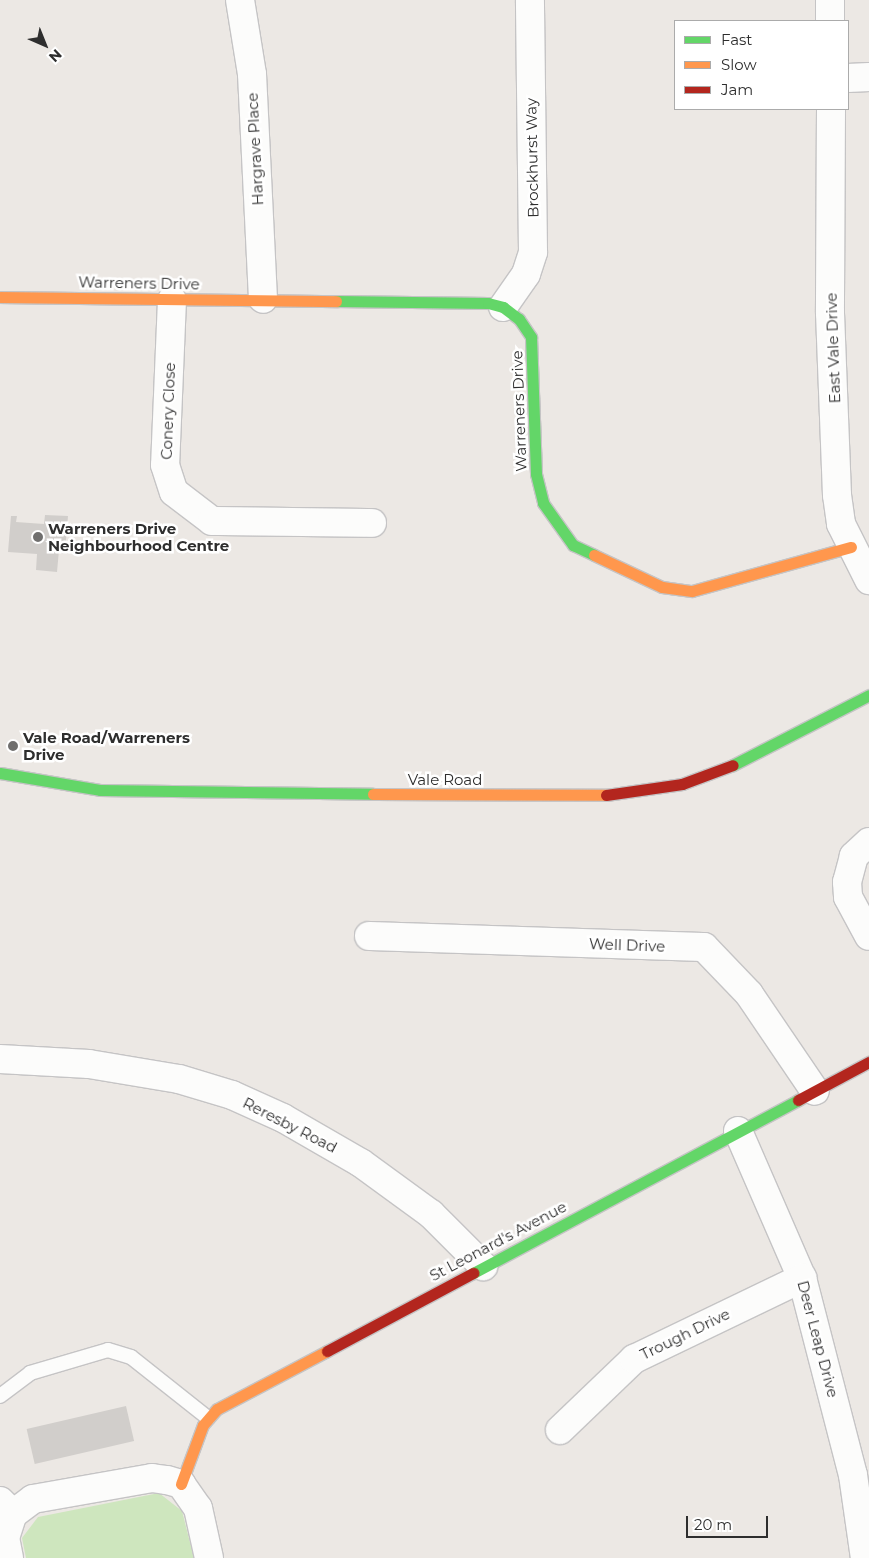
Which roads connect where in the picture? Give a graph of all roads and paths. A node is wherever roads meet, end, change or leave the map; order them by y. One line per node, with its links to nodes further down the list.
1 (240, 0): 9 (street, Hargrave Place)
2 (530, 0): 11 (street, Brockhurst Way)
3 (830, 0): 4 (street)
4 (830, 20)
5 (869, 77): 6 (street)
6 (849, 78)
7 (831, 110): 13 (street, East Vale Drive)
8 (0, 297): 10 (street, Warreners Drive)
9 (263, 299): 10 (street, Warreners Drive); 11 (street, Warreners Drive)
10 (172, 300): 12 (street, Conery Close)
11 (503, 307): 13 (street, Warreners Drive)
12 (372, 524)
13 (851, 547): 14 (street, East Vale Drive)
14 (869, 580)
15 (869, 695): 16 (street, Vale Road)
16 (0, 773)
17 (869, 842): 19 (street)
18 (369, 936): 22 (street, Well Drive)
19 (869, 936)
20 (0, 1059): 24 (street, Reresby Road)
21 (869, 1062): 22 (street, St Leonard's Avenue)
22 (815, 1091): 23 (street, St Leonard's Avenue)
23 (738, 1131): 24 (street, St Leonard's Avenue); 25 (street, Deer Leap Drive)
24 (483, 1266): 27 (street, St Leonard's Avenue)
25 (802, 1278): 28 (street, Trough Drive); 33 (street, Deer Leap Drive)
26 (0, 1396): 27 (lane)
27 (208, 1418): 29 (street, St Leonard's Avenue)
28 (560, 1430)
29 (180, 1484): 30 (street); 32 (street)
30 (7, 1507): 31 (street)
31 (9, 1558)
32 (209, 1558)
33 (865, 1558)

